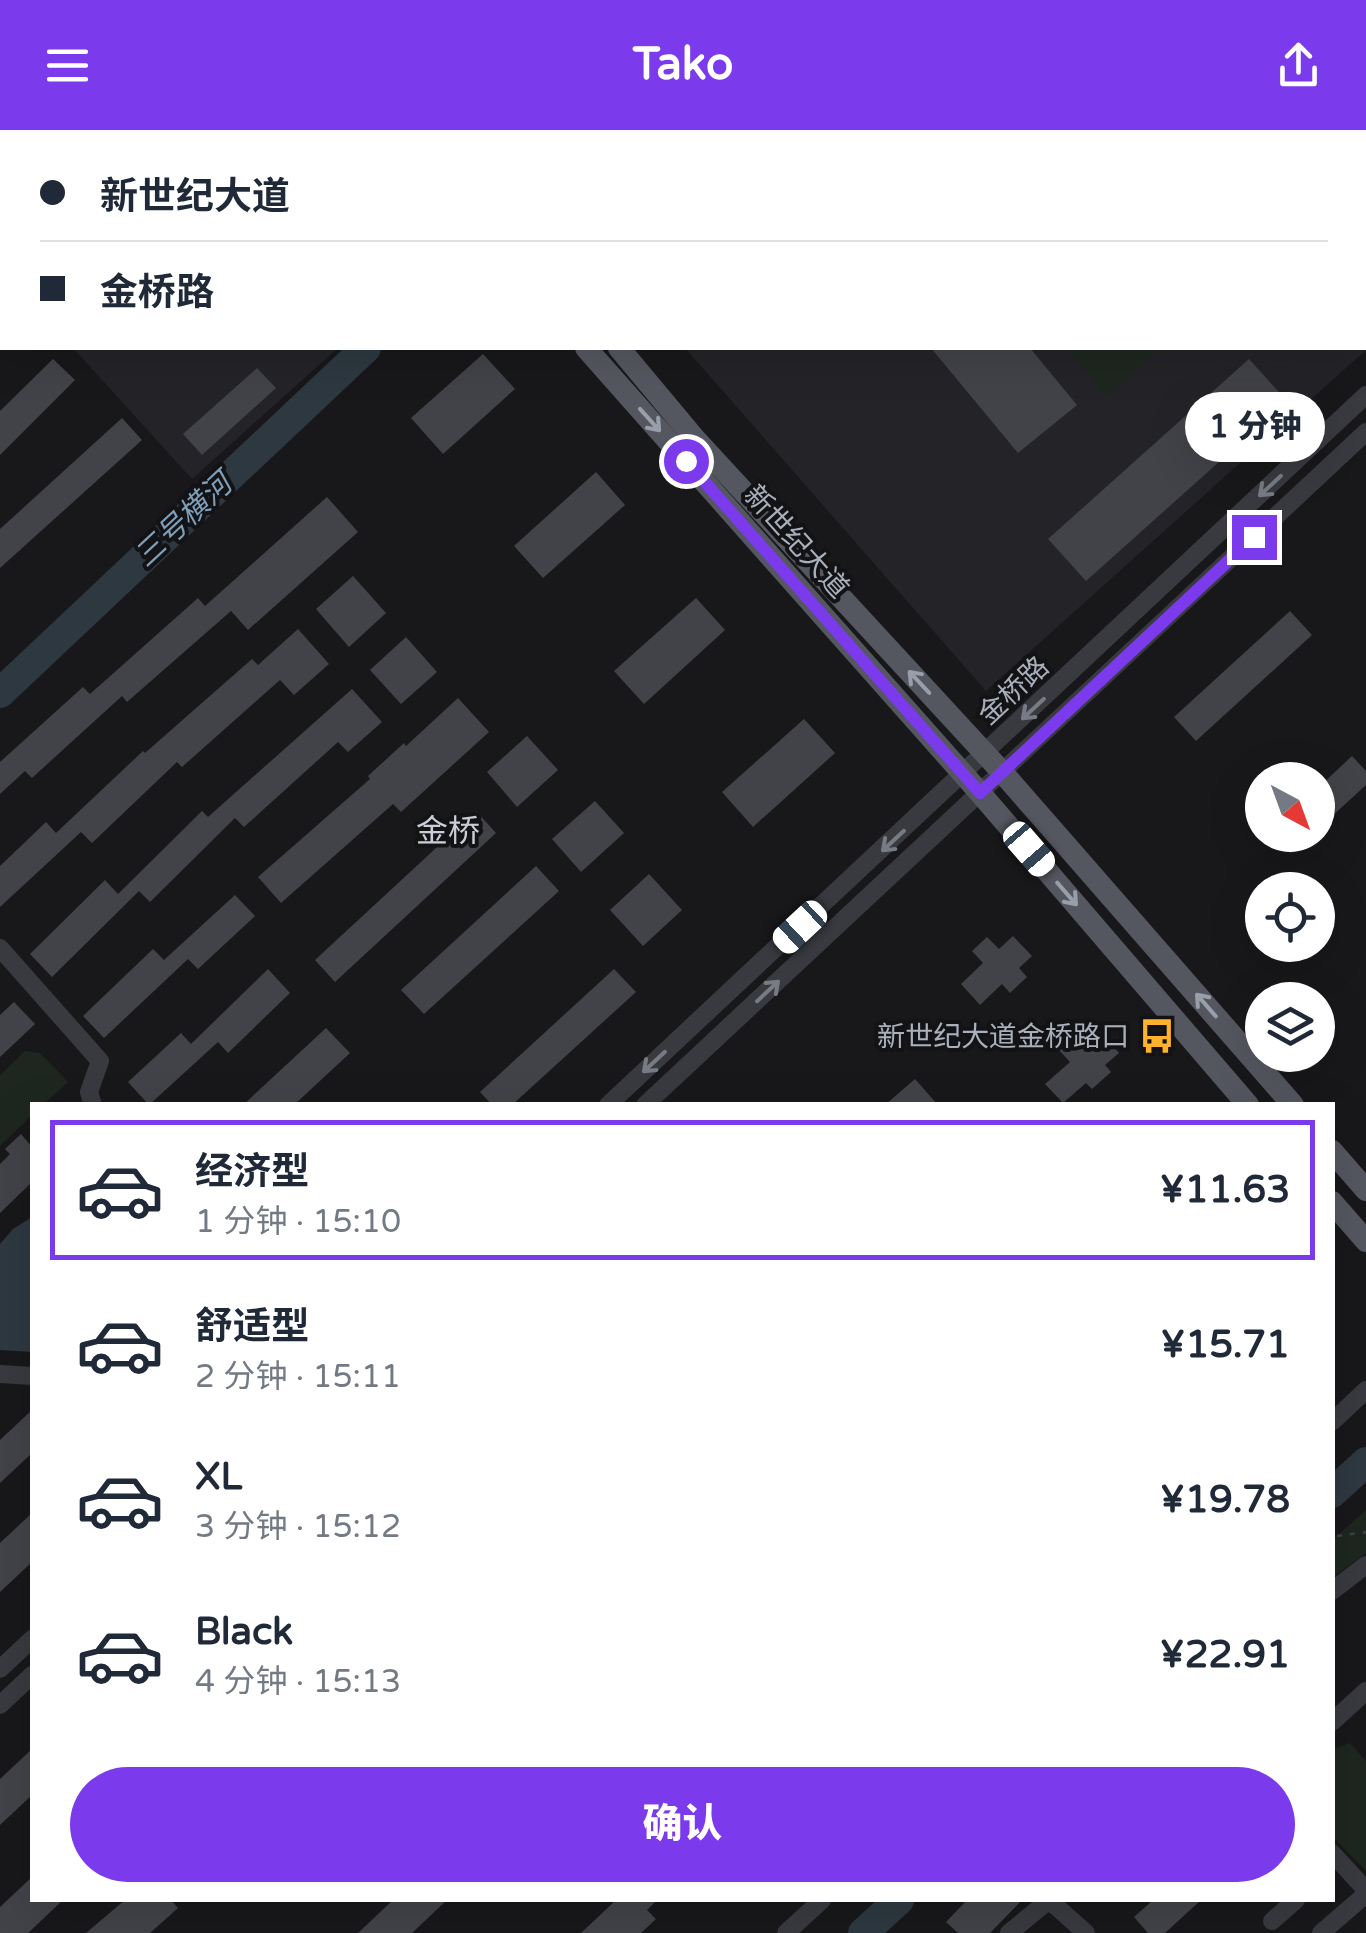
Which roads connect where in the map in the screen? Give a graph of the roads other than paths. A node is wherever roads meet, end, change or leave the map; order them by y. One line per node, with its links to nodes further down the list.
1 (588, 350): 7 (main road, 新世纪大道, one-way to 7)
2 (621, 350): 5 (main road, 新世纪大道, one-way to 2)
3 (1366, 396): 5 (street, 金桥路, one-way to 5)
4 (1366, 432): 6 (street, 金桥路)
5 (985, 754): 6 (main road, 新世纪大道); 7 (street, 金桥路)
6 (1002, 772): 8 (street, 金桥路); 14 (main road, one-way to 6)
7 (964, 774): 8 (main road, 新世纪大道); 11 (street, 金桥路, one-way to 11)
8 (980, 793): 12 (street, 金桥路, one-way to 8); 13 (main road, one-way to 13)
9 (0, 948): 10 (street)
10 (91, 1102)
11 (611, 1102)
12 (648, 1102)
13 (1245, 1102)
14 (1290, 1102)
15 (1335, 1154): 16 (main road)
16 (1366, 1190)
17 (1335, 1205): 18 (main road)
18 (1366, 1241)
19 (0, 1374): 20 (street)
20 (30, 1376)
21 (1366, 1390): 22 (street)
22 (1335, 1419)
23 (1366, 1565): 24 (street)
24 (1335, 1590)
25 (30, 1641): 26 (street)
26 (0, 1669)
27 (30, 1677): 29 (street)
28 (1366, 1691): 30 (street)
29 (0, 1706)
30 (1335, 1719)
31 (1335, 1860): 32 (street)
32 (1366, 1892): 41 (street)
33 (820, 1902): 38 (street)
34 (1047, 1902): 39 (street)
35 (1051, 1902): 40 (street)
36 (1294, 1902): 37 (street)
37 (1272, 1921)
38 (786, 1933)
39 (1010, 1933)
40 (1086, 1933)
41 (1321, 1933)

